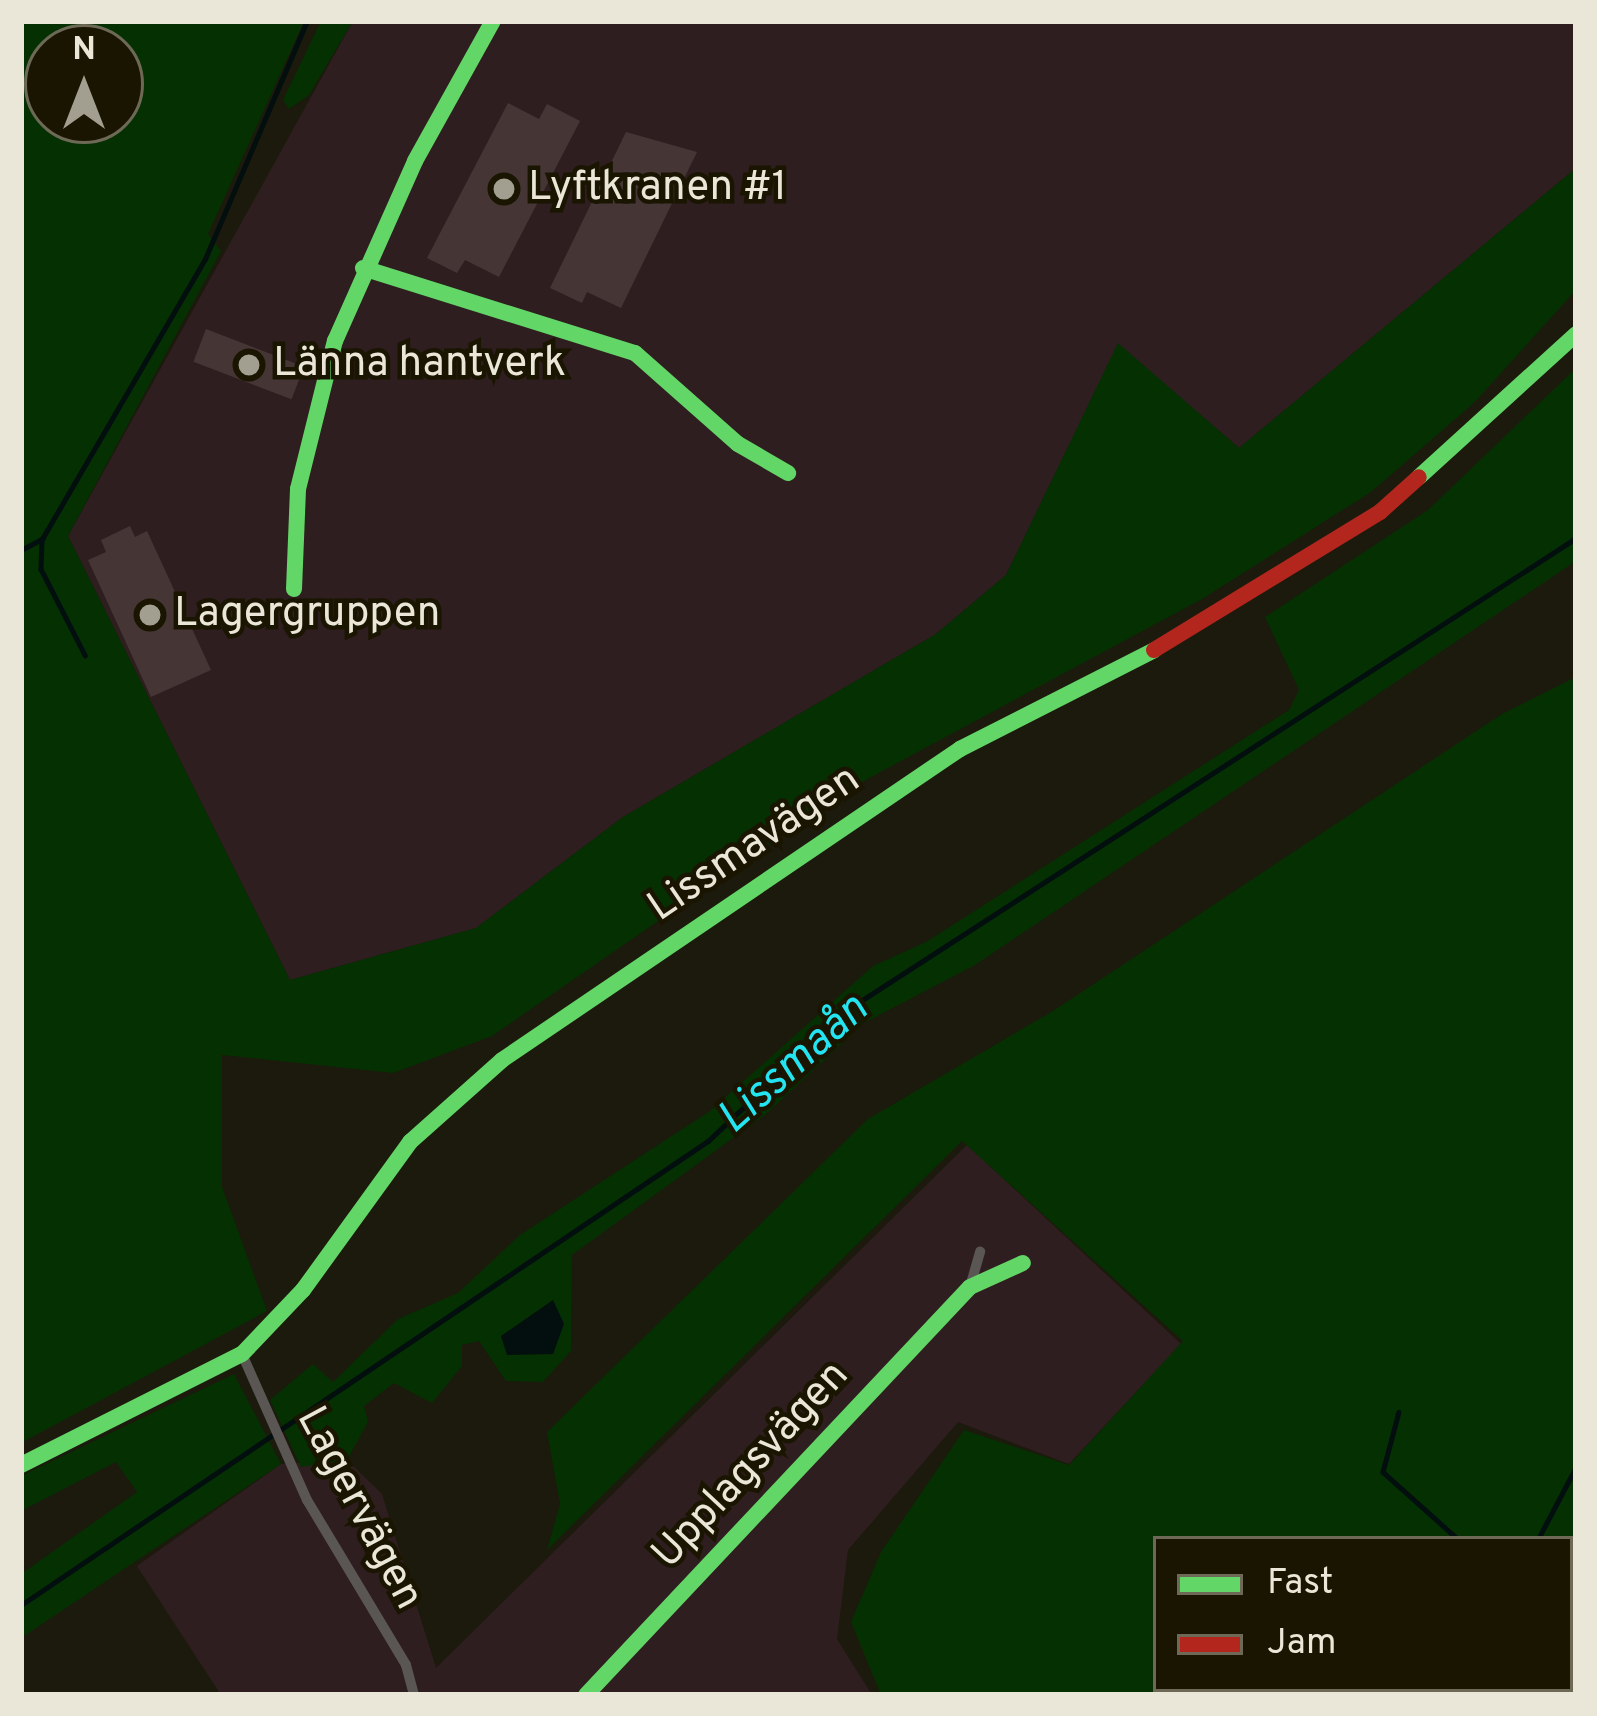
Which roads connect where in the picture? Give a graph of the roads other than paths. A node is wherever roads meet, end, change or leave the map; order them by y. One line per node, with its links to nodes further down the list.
1 (493, 21): 2 (street)
2 (363, 268): 4 (street); 5 (street)
3 (1576, 334): 9 (street, Lissmavägen)
4 (788, 473)
5 (294, 589)
6 (980, 1251): 8 (street)
7 (1023, 1263): 8 (street)
8 (970, 1287): 12 (street, Upplagsvägen)
9 (242, 1354): 10 (street, Lissmavägen); 11 (street, Lagervägen)
10 (21, 1465)
11 (414, 1695)
12 (586, 1695)

